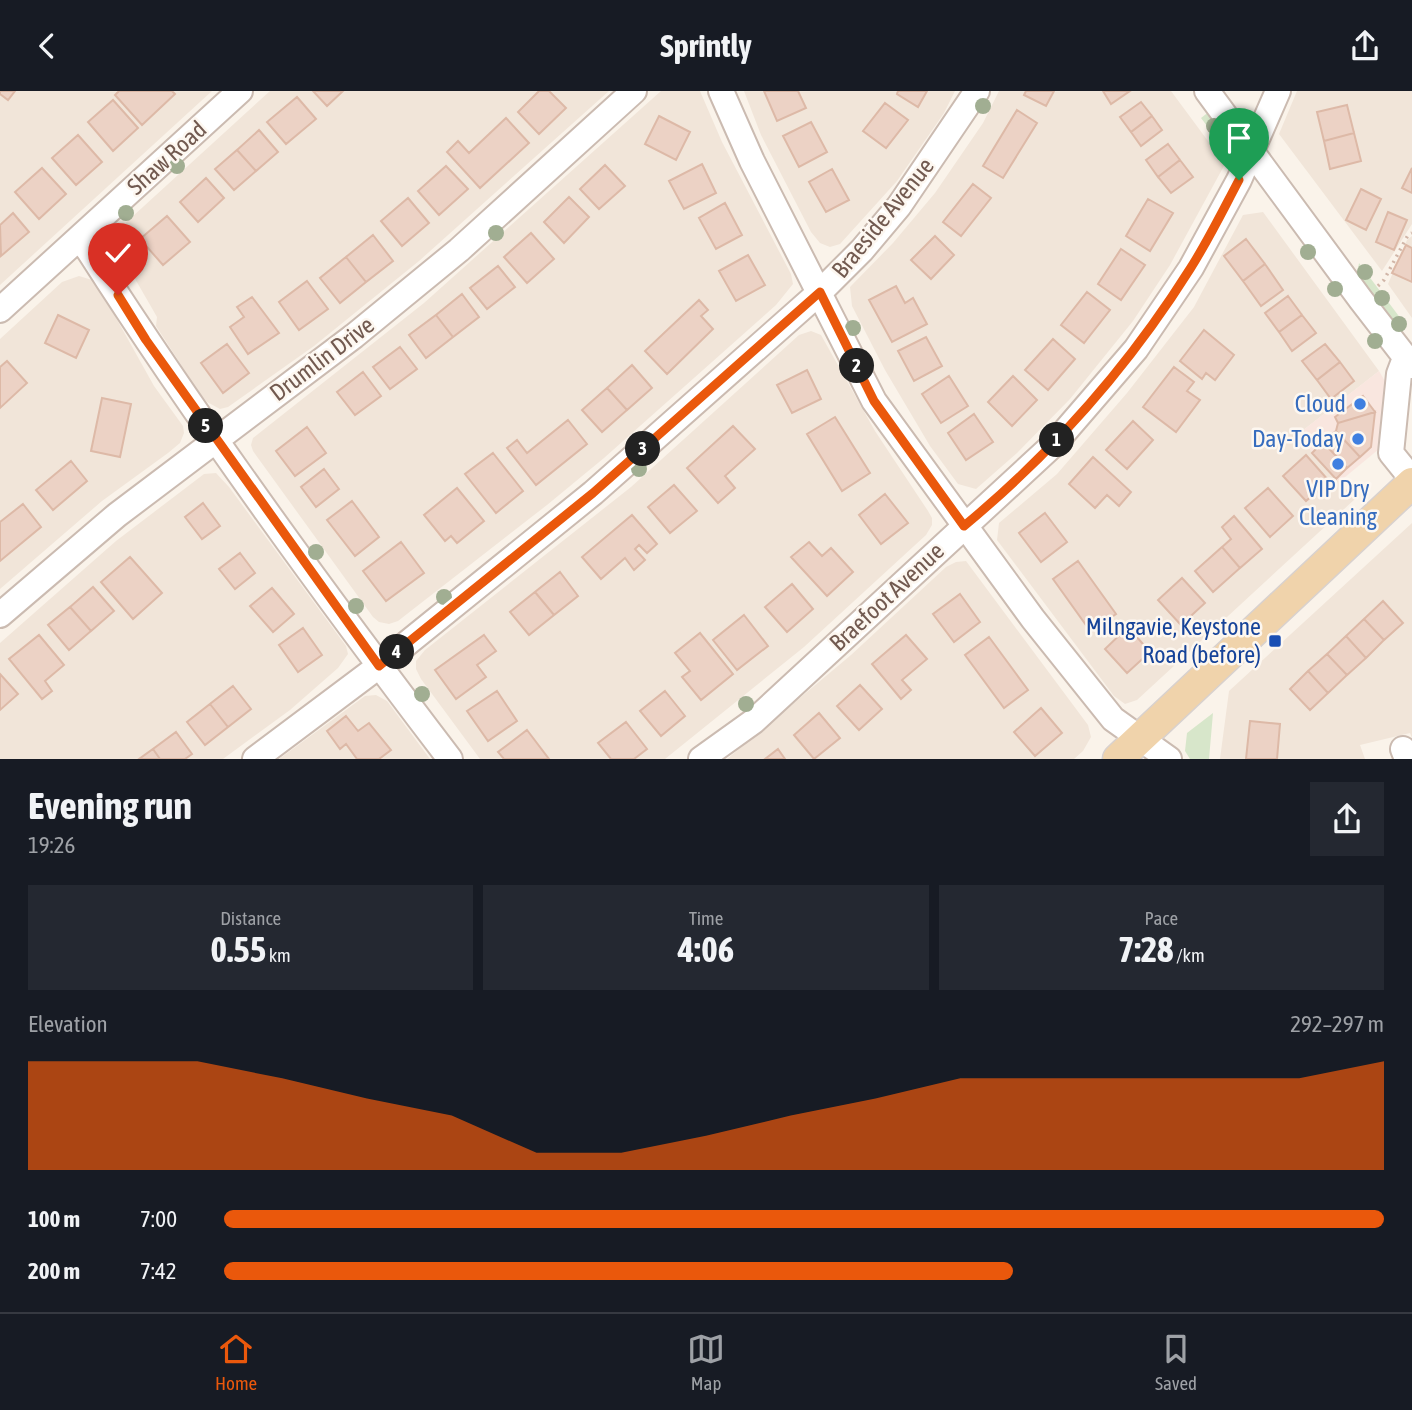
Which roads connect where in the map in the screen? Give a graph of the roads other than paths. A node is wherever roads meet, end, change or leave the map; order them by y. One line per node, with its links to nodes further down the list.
1 (240, 91): 8 (street, Shaw Road)
2 (634, 91): 12 (street, Drumlin Drive)
3 (721, 91): 9 (street)
4 (977, 91): 9 (street, Braeside Avenue)
5 (1207, 91): 7 (street)
6 (1278, 91): 7 (street, Braefoot Avenue)
7 (1252, 150): 11 (street); 14 (street, Braefoot Avenue)
8 (79, 238): 10 (street, Shaw Road); 12 (street)
9 (820, 292): 14 (street); 16 (street, Braeside Avenue)
10 (0, 310)
11 (1409, 362): 13 (street)
12 (216, 439): 15 (street, Drumlin Drive); 16 (street)
13 (1412, 481): 17 (main road)
14 (964, 526): 17 (street); 20 (street, Braefoot Avenue)
15 (0, 615)
16 (379, 666): 18 (street, Braeside Avenue); 19 (street)
17 (1141, 738): 21 (main road); 22 (street)
18 (255, 759)
19 (450, 759)
20 (701, 759)
21 (1118, 759)
22 (1169, 759)

